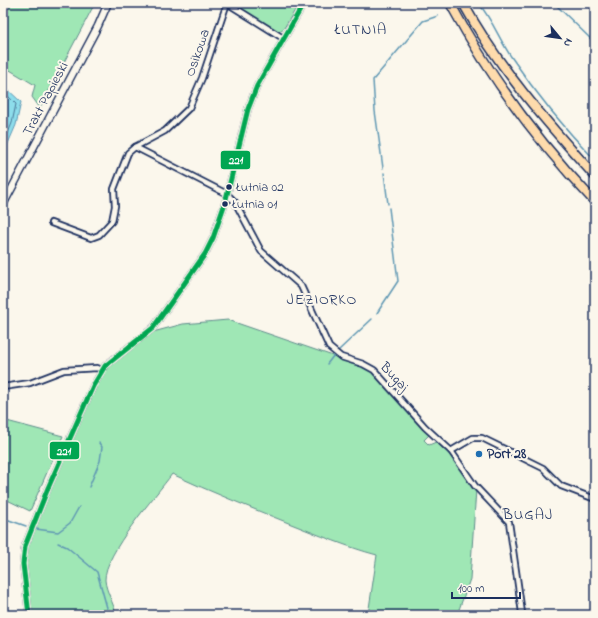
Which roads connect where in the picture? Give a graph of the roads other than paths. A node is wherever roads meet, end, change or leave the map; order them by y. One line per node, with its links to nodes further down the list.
1 (108, 3): 10 (street, Trakt Papieski)
2 (304, 3): 5 (street)
3 (450, 3): 9 (highway)
4 (463, 3): 7 (highway)
5 (283, 38): 6 (street, Osikowa); 8 (street)
6 (135, 147): 8 (street); 11 (street, Osikowa)
7 (595, 176)
8 (227, 194): 12 (street); 14 (street, Bugaj)
9 (595, 202)
10 (3, 205)
11 (51, 223)
12 (102, 370): 13 (street); 17 (street)
13 (3, 388)
14 (451, 451): 15 (street); 16 (street, Bugaj)
15 (595, 499)
16 (522, 613)
17 (29, 615)

